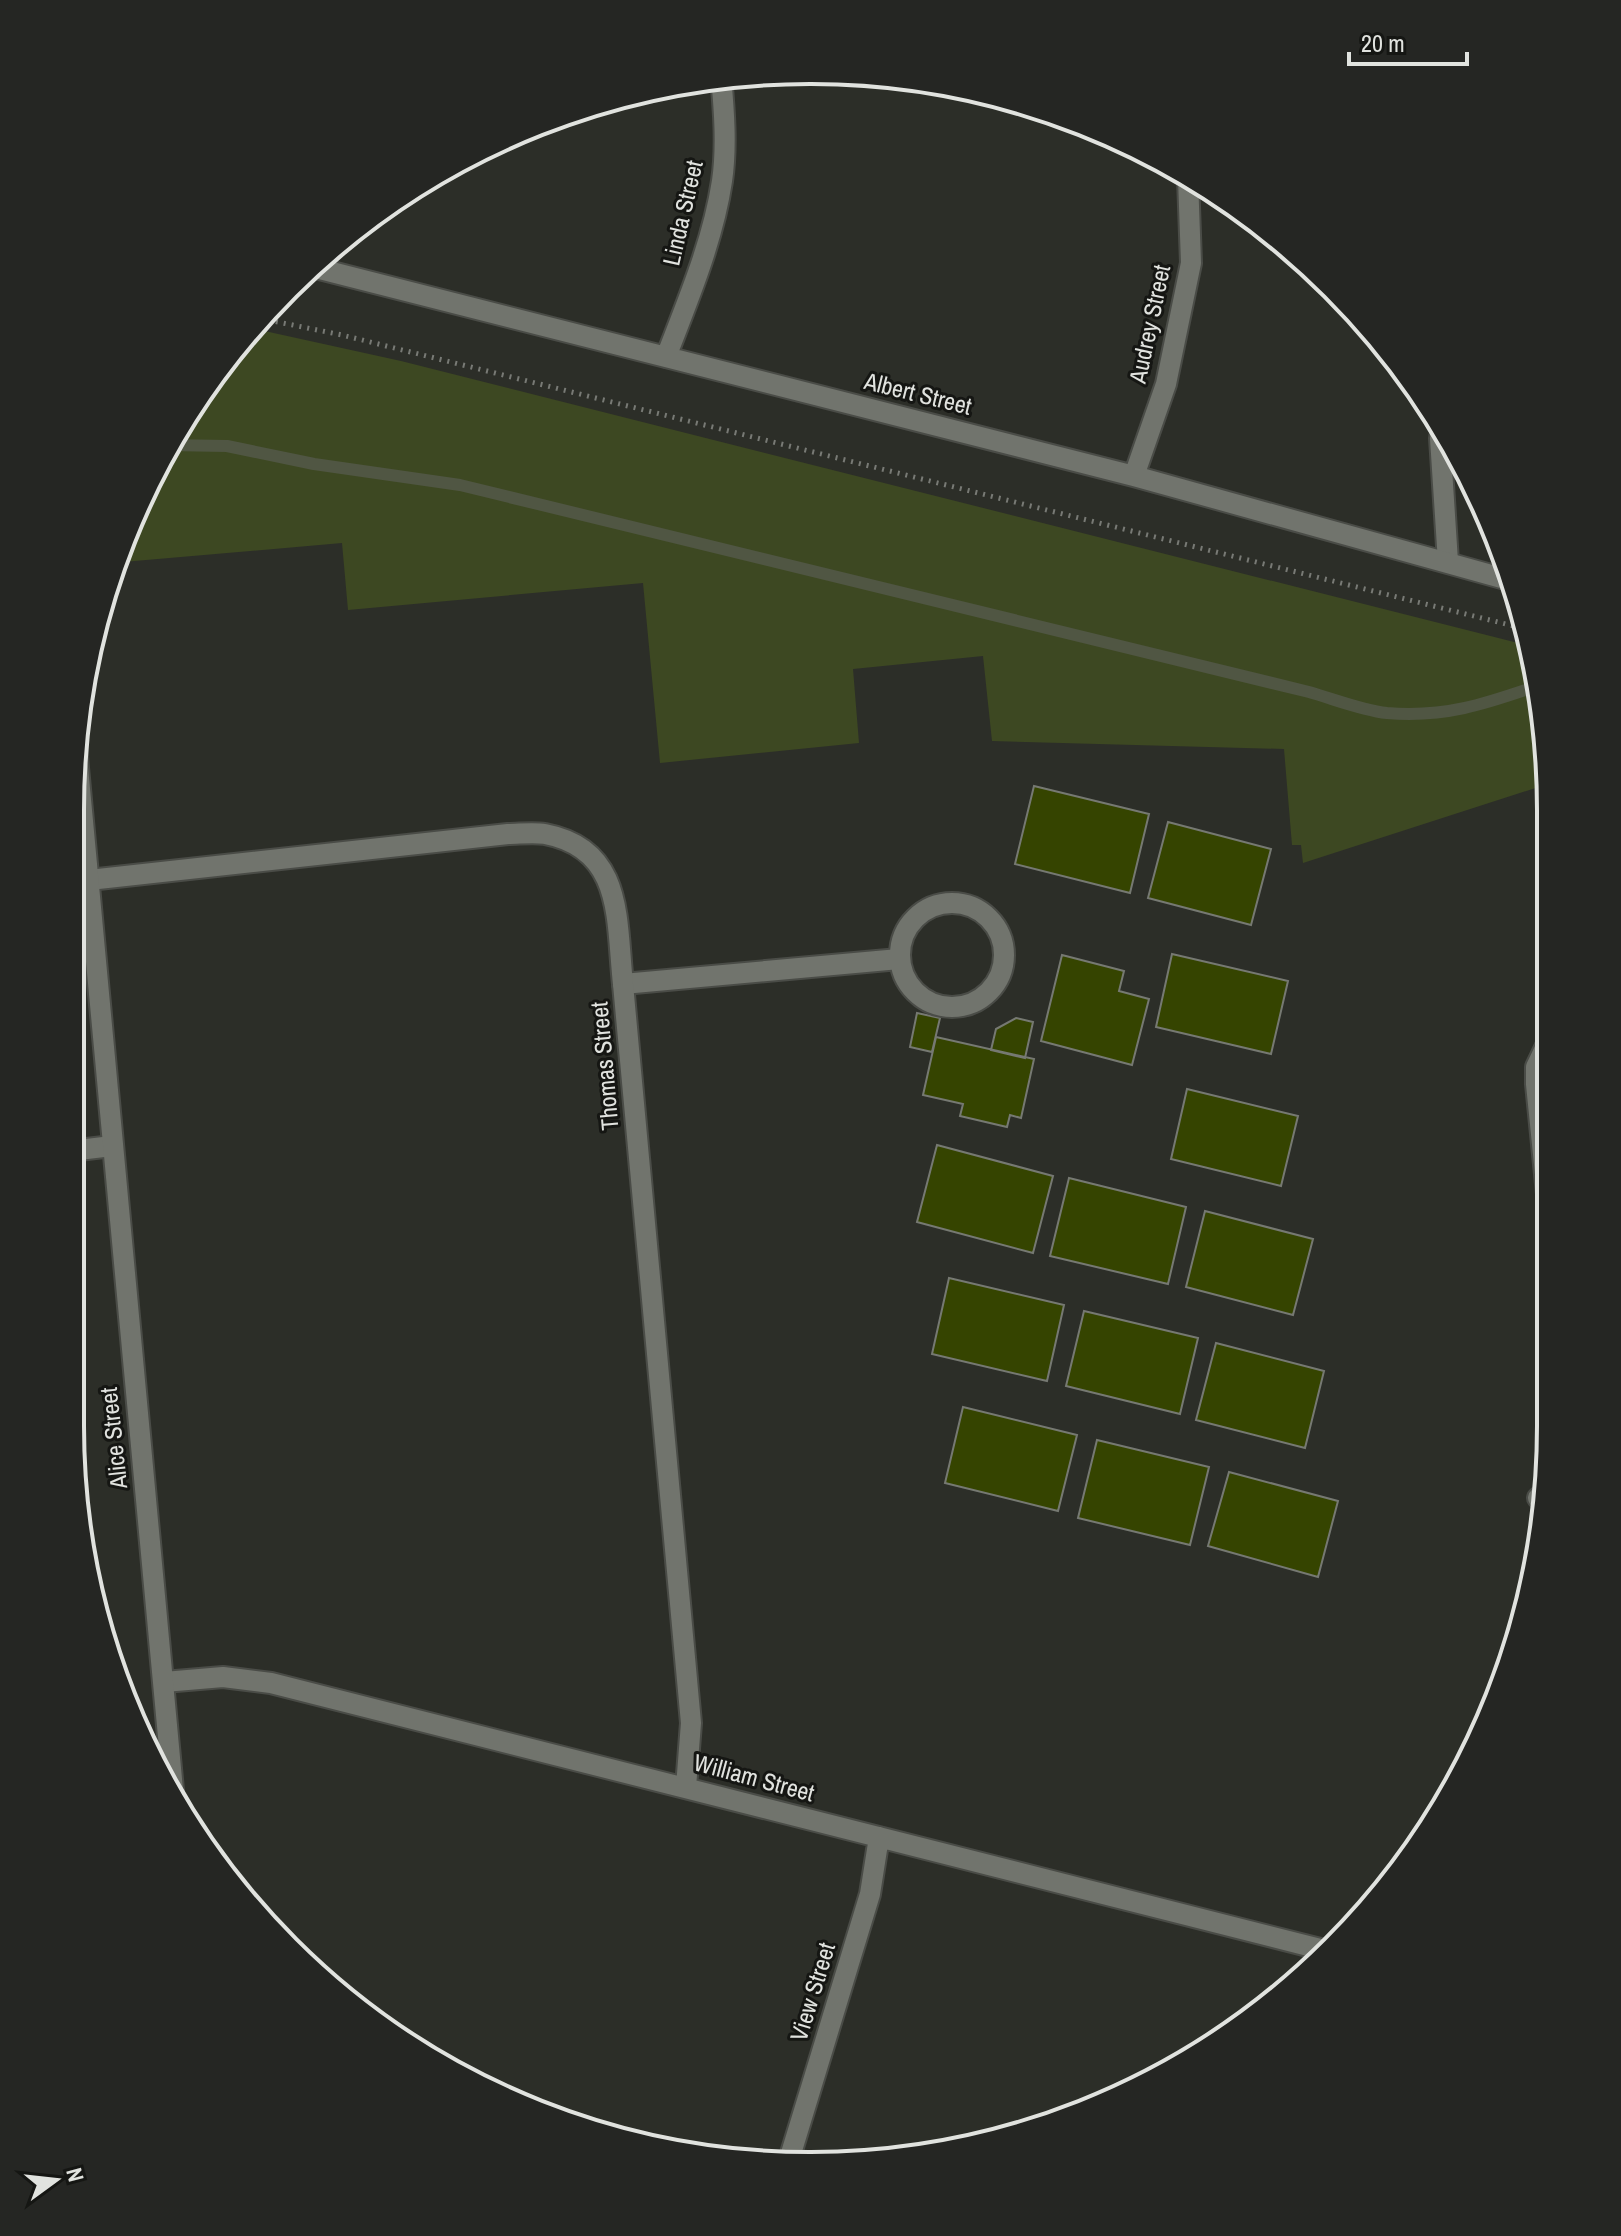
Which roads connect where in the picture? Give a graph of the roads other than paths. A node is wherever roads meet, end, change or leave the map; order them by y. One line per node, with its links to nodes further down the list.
1 (722, 90): 4 (street, Linda Street)
2 (1188, 190): 6 (street, Audrey Street)
3 (325, 270): 4 (street, Albert Street)
4 (666, 357): 6 (street, Albert Street)
5 (1441, 448): 7 (street)
6 (1134, 476): 7 (street, Albert Street)
7 (1448, 562): 8 (street, Albert Street)
8 (1498, 577)
9 (84, 828): 10 (street, Alice Street)
10 (89, 880): 12 (street, Thomas Street); 15 (street, Alice Street)
11 (899, 959): 11 (street); 12 (street)
12 (623, 984): 19 (street, Thomas Street)
13 (1537, 1065): 14 (street)
14 (1537, 1094)
15 (112, 1146): 16 (street); 17 (street, Alice Street)
16 (84, 1149)
17 (164, 1682): 18 (street, Alice Street); 19 (street, William Street)
18 (171, 1771)
19 (686, 1787): 20 (street, William Street)
20 (879, 1837): 21 (street, William Street); 22 (street, View Street)
21 (1315, 1948)
22 (792, 2151)

